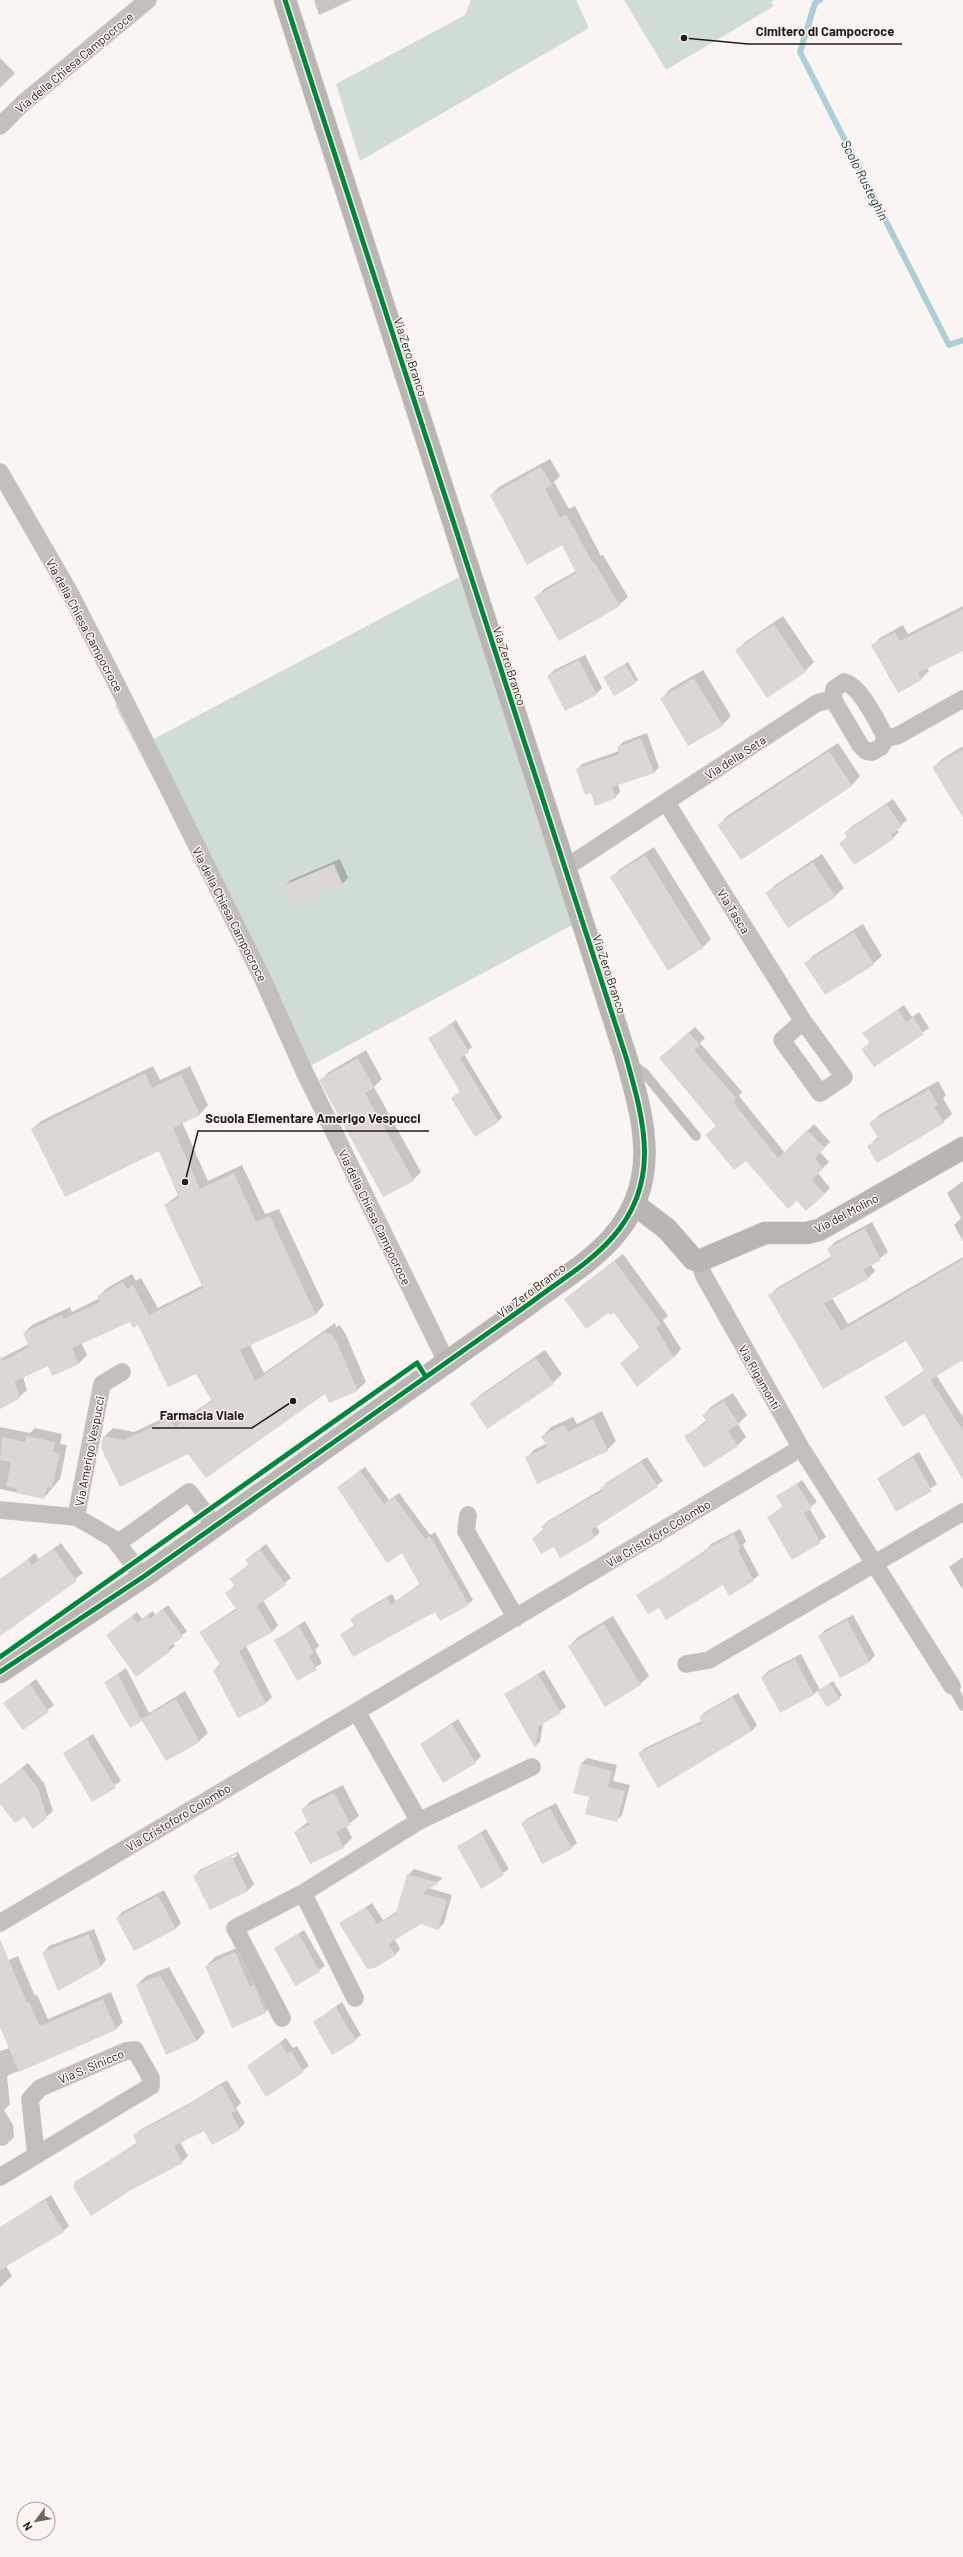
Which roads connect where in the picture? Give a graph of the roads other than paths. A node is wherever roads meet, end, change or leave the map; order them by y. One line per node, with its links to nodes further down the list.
1 (148, 0): 3 (street, Via della Chiesa Campocroce)
2 (285, 0): 9 (street, Via Zero Branco)
3 (0, 126)
4 (0, 472): 16 (street, Via della Chiesa Campocroce)
5 (833, 699): 7 (street); 7 (street); 8 (street, Via della Seta)
6 (963, 699): 7 (street)
7 (886, 738)
8 (666, 802): 9 (street, Via della Seta); 10 (street, Via Tasca)
9 (565, 868): 11 (street, Via Zero Branco)
10 (802, 1021)
11 (629, 1066): 12 (lane); 14 (street, Via Zero Branco)
12 (696, 1136)
13 (963, 1148): 15 (street, Via del Molino)
14 (634, 1204): 15 (street); 16 (street, Via Zero Branco)
15 (699, 1261): 18 (street, Via Rigamonti)
16 (446, 1363): 23 (street, Via Zero Branco)
17 (122, 1372): 22 (street, Via Amerigo Vespucci)
18 (801, 1448): 25 (street, Via Rigamonti); 27 (street, Via Cristoforo Colombo)
19 (0, 1510): 22 (street, Via Amerigo Vespucci)
20 (963, 1512): 25 (street)
21 (468, 1515): 27 (street)
22 (76, 1517): 24 (street, Via Amerigo Vespucci)
23 (215, 1526): 24 (street); 26 (street, Via Zero Branco)
24 (118, 1543): 26 (street, Via Amerigo Vespucci)
25 (874, 1565): 28 (street); 30 (street, Via Rigamonti)
26 (143, 1577): 29 (street, Via Zero Branco)
27 (516, 1618): 32 (street, Via Cristoforo Colombo)
28 (686, 1664)
29 (0, 1672)
30 (952, 1686): 31 (lane)
31 (963, 1706)
32 (357, 1712): 34 (street); 36 (street, Via Cristoforo Colombo)
33 (532, 1767): 34 (street)
34 (419, 1821): 35 (street)
35 (303, 1894): 37 (street); 38 (street)
36 (0, 1923)
37 (354, 1998)
38 (282, 2018)
39 (36, 2155): 39 (street, Via S. Sinicco); 40 (street, Via S. Sinicco)
40 (0, 2176)

